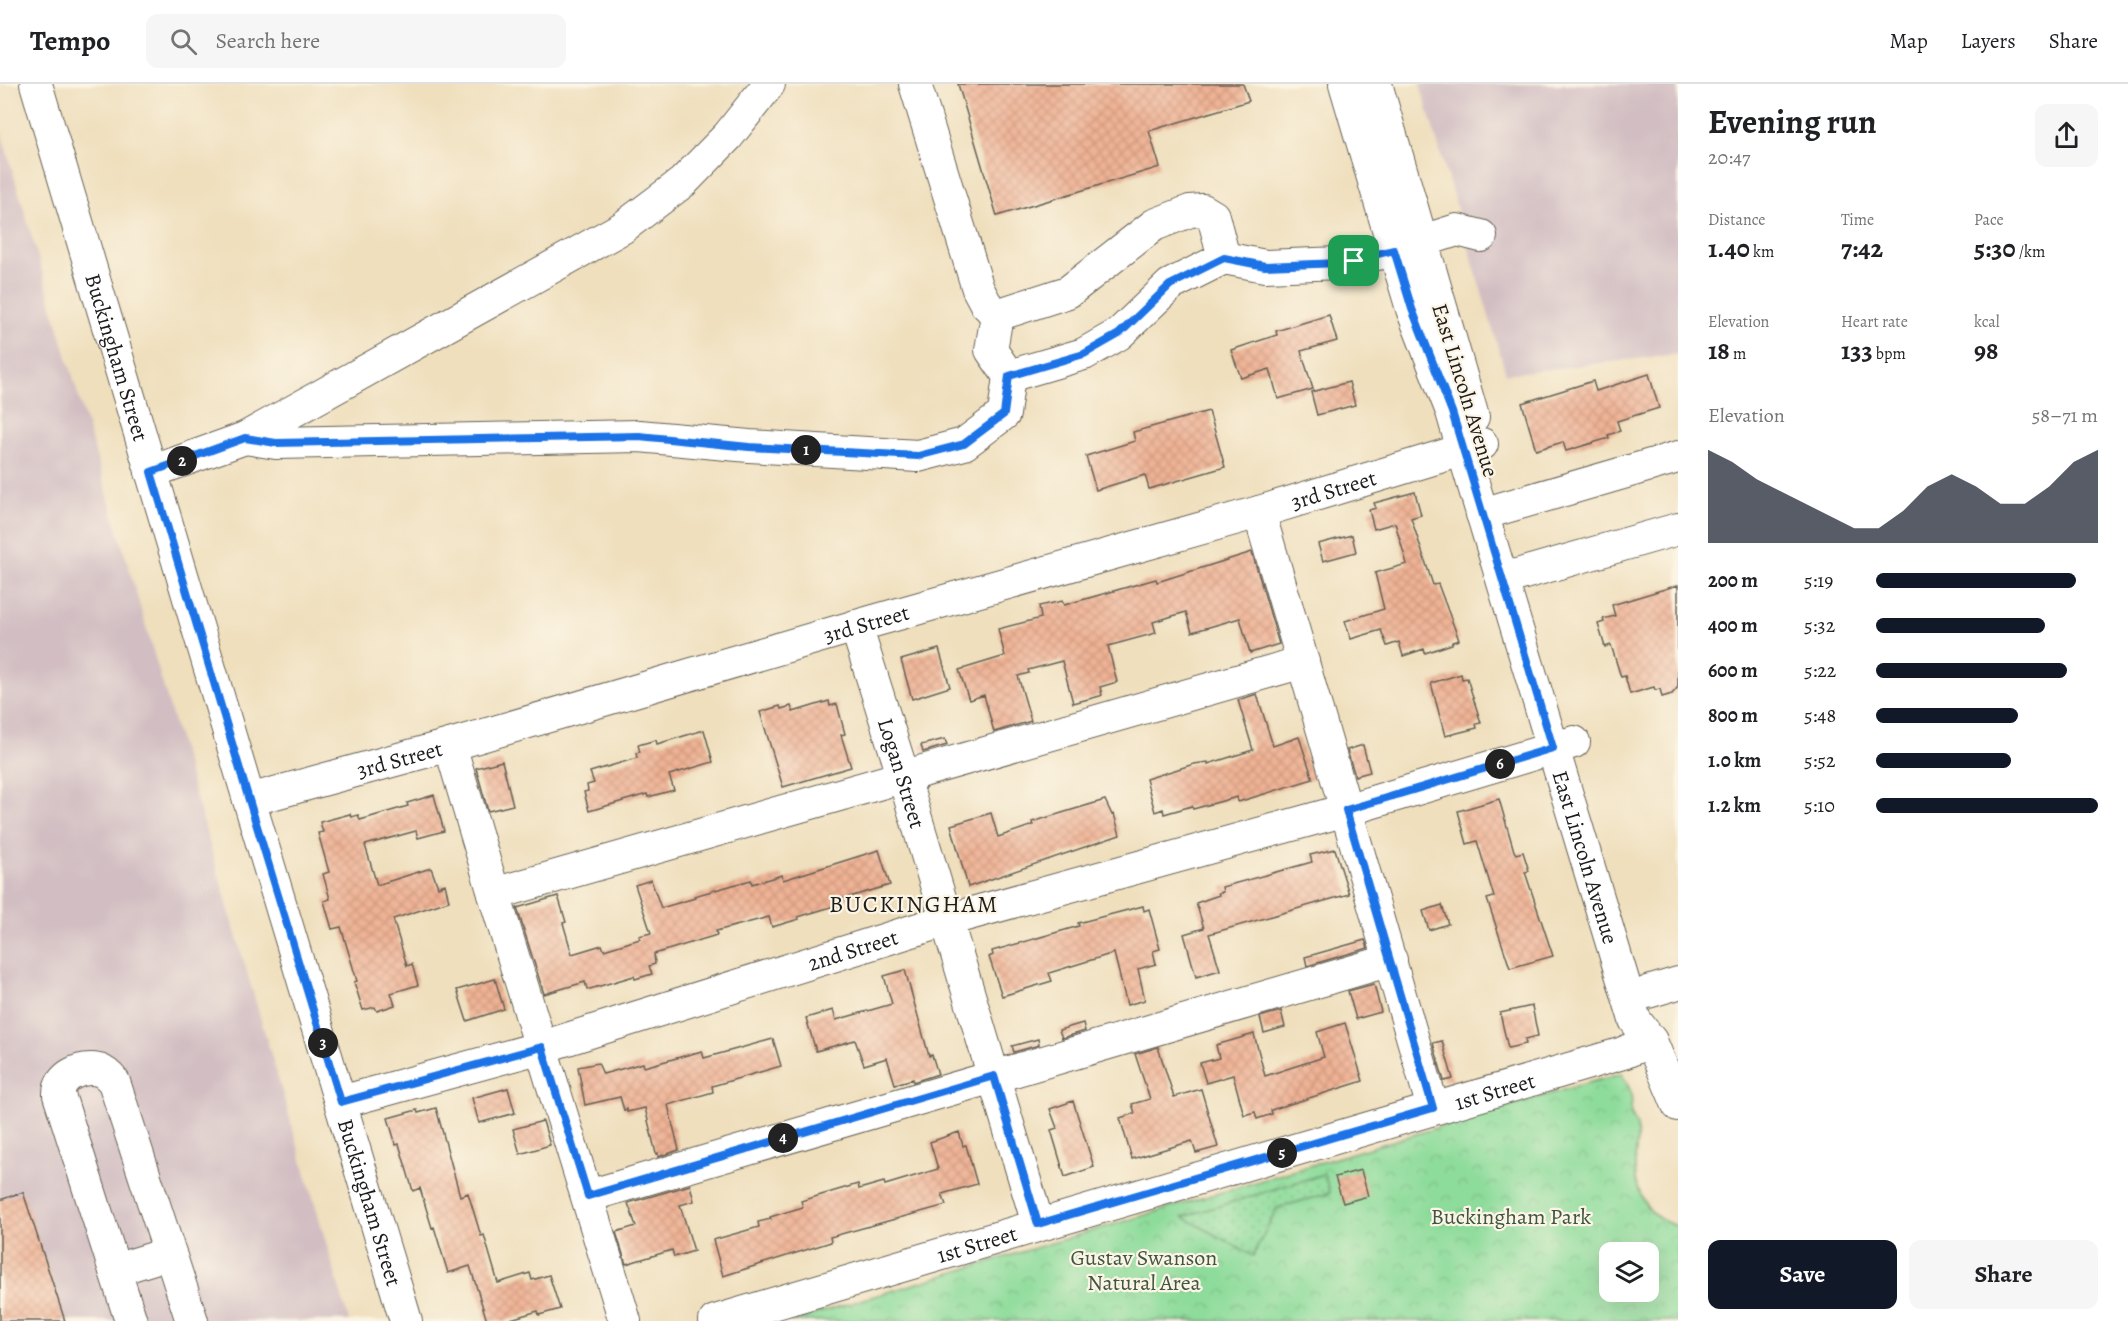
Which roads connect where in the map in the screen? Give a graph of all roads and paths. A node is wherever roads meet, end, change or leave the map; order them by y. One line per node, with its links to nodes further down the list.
1 (36, 84): 14 (street, Buckingham Street)
2 (769, 84): 11 (street)
3 (915, 84): 9 (street)
4 (1345, 84): 7 (street, East Lincoln Avenue)
5 (1376, 84): 7 (street, East Lincoln Avenue)
6 (1481, 236): 7 (street)
7 (1408, 246): 8 (street); 12 (street, East Lincoln Avenue)
8 (1224, 258): 9 (street); 10 (street)
9 (997, 315): 10 (street)
10 (1009, 376): 11 (street)
11 (245, 438): 14 (street)
12 (1473, 447): 15 (street, East Lincoln Avenue); 16 (street, 3rd Street)
13 (1678, 457): 15 (street)
14 (151, 472): 24 (street, Buckingham Street)
15 (1492, 511): 18 (street, East Lincoln Avenue)
16 (1259, 512): 19 (street, 3rd Street); 20 (street)
17 (1678, 529): 18 (street)
18 (1512, 576): 22 (street, East Lincoln Avenue)
19 (856, 626): 21 (street, 3rd Street); 23 (street, Logan Street)
20 (1303, 662): 23 (street); 25 (street)
21 (450, 745): 24 (street, 3rd Street); 26 (street)
22 (1564, 745): 25 (street, 2nd Street); 30 (street, East Lincoln Avenue); 31 (street, East Lincoln Avenue)
23 (903, 776): 26 (street); 27 (street, Logan Street)
24 (249, 800): 34 (street, Buckingham Street)
25 (1346, 810): 27 (street, 2nd Street); 28 (street)
26 (494, 894): 32 (street)
27 (947, 920): 32 (street, 2nd Street); 33 (street, Logan Street)
28 (1391, 960): 33 (street); 36 (street)
29 (1678, 983): 30 (street)
30 (1648, 992): 31 (street, East Lincoln Avenue)
31 (1651, 1041): 35 (street, East Lincoln Avenue); 36 (street, 1st Street)
32 (542, 1047): 34 (street, 2nd Street); 37 (street)
33 (994, 1076): 37 (street); 38 (street, Logan Street)
34 (341, 1102): 43 (street, Buckingham Street)
35 (1678, 1105)
36 (1433, 1108): 38 (street, 1st Street)
37 (588, 1196): 44 (street)
38 (1038, 1224): 45 (street, 1st Street)
39 (170, 1253): 40 (street); 40 (street); 42 (street)
40 (115, 1270): 41 (street)
41 (131, 1321)
42 (192, 1321)
43 (406, 1321)
44 (625, 1321)
45 (715, 1321)

